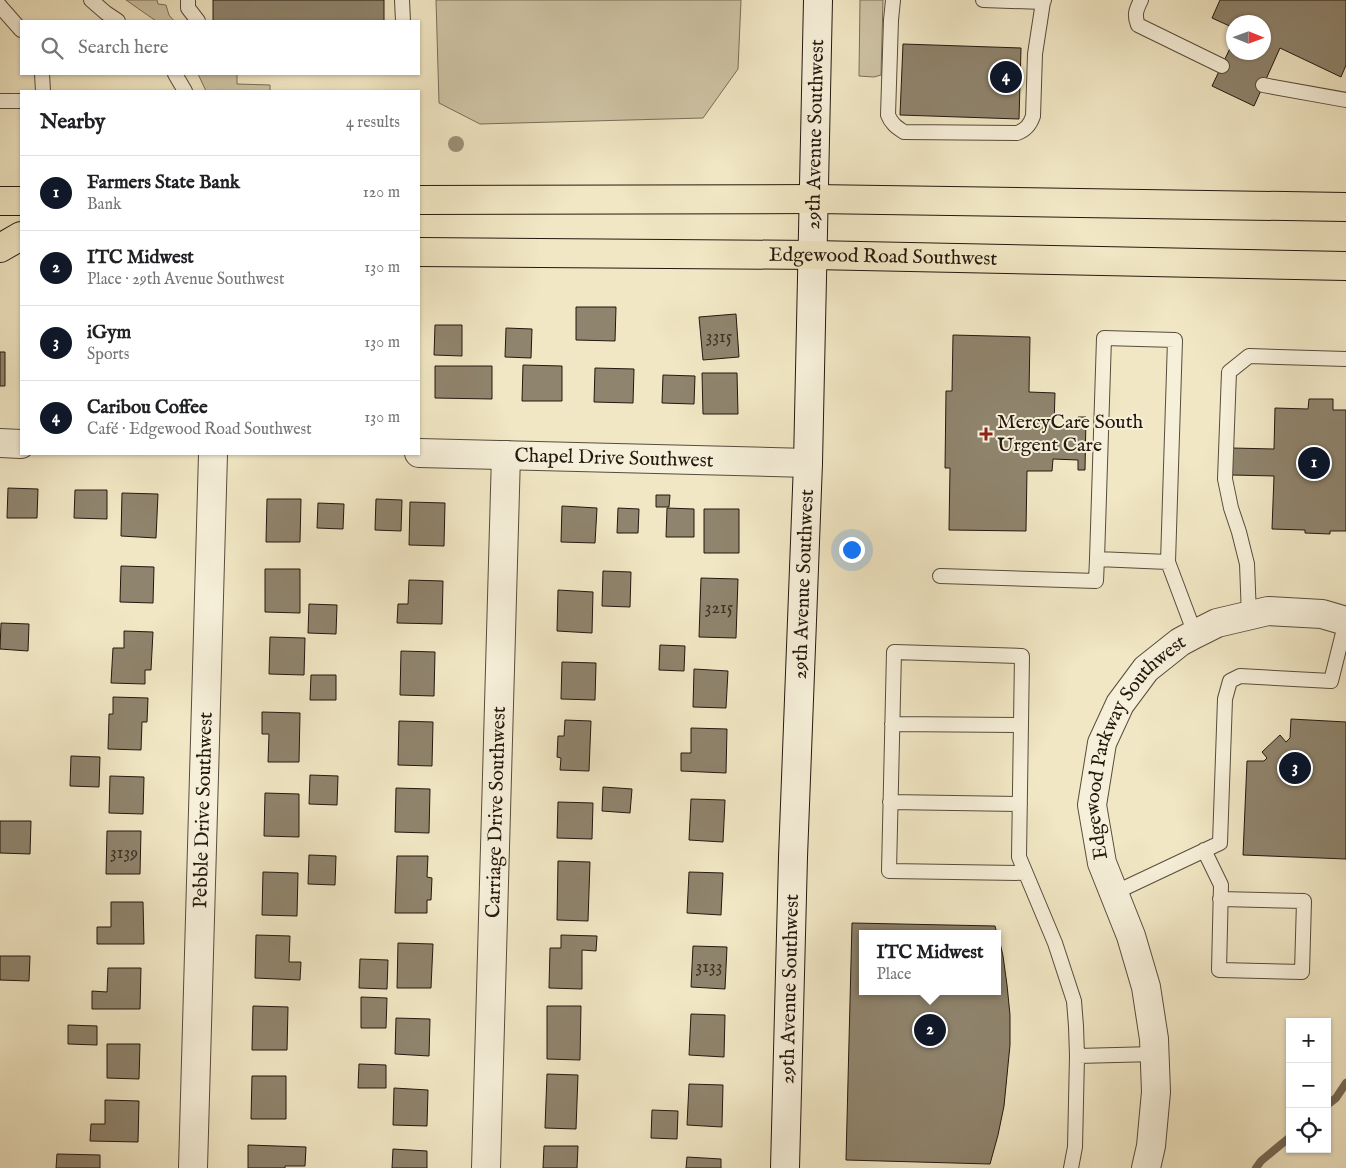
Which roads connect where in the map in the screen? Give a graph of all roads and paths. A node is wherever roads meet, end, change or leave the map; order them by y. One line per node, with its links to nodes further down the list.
1 (92, 0): 10 (lane)
2 (188, 0): 11 (lane)
3 (402, 0): 12 (lane)
4 (818, 0): 23 (street, 29th Avenue Southwest)
5 (893, 0): 8 (lane)
6 (982, 0): 8 (lane)
7 (1141, 0): 14 (lane)
8 (1043, 1)
9 (0, 6): 13 (lane)
10 (116, 20)
11 (197, 20)
12 (403, 20)
13 (20, 29)
14 (1222, 66)
15 (42, 75): 18 (lane)
16 (176, 75): 19 (lane)
17 (1264, 85): 20 (lane)
18 (43, 90)
19 (184, 90)
20 (1346, 100)
21 (0, 101): 22 (lane)
22 (20, 101)
23 (814, 199): 24 (main road); 27 (main road); 32 (street, 29th Avenue Southwest)
24 (420, 200)
25 (0, 201): 26 (main road)
26 (20, 201)
27 (1346, 207)
28 (20, 237): 29 (main road)
29 (0, 249): 30 (main road)
30 (20, 250)
31 (420, 252): 32 (main road, Edgewood Road Southwest)
32 (813, 254): 33 (main road, Edgewood Road Southwest); 40 (street, 29th Avenue Southwest)
33 (1346, 266)
34 (1346, 359): 44 (lane)
35 (0, 443): 36 (street)
36 (20, 444)
37 (420, 453): 39 (street, Chapel Drive Southwest)
38 (213, 455): 57 (street, Pebble Drive Southwest)
39 (506, 455): 40 (street, Chapel Drive Southwest); 58 (street, Carriage Drive Southwest)
40 (808, 463): 59 (street, 29th Avenue Southwest)
41 (1097, 559): 42 (lane); 42 (lane); 43 (lane)
42 (1168, 562): 46 (lane)
43 (940, 576)
44 (1249, 616): 45 (street, Edgewood Parkway Southwest); 46 (street, Edgewood Parkway Southwest)
45 (1346, 621): 51 (lane)
46 (1195, 634): 53 (street, Edgewood Parkway Southwest)
47 (892, 724): 48 (lane); 48 (lane); 49 (lane)
48 (1021, 725): 50 (lane)
49 (890, 802): 50 (lane); 52 (lane)
50 (1020, 804): 52 (lane)
51 (1204, 850): 53 (lane); 54 (lane)
52 (1025, 873): 56 (lane)
53 (1114, 893): 55 (street, Edgewood Parkway Southwest)
54 (1220, 899): 54 (lane)
55 (1155, 1054): 56 (lane); 61 (street, Edgewood Parkway Southwest)
56 (1077, 1056): 60 (lane)
57 (192, 1168)
58 (486, 1168)
59 (785, 1168)
60 (1071, 1168)
61 (1146, 1168)

